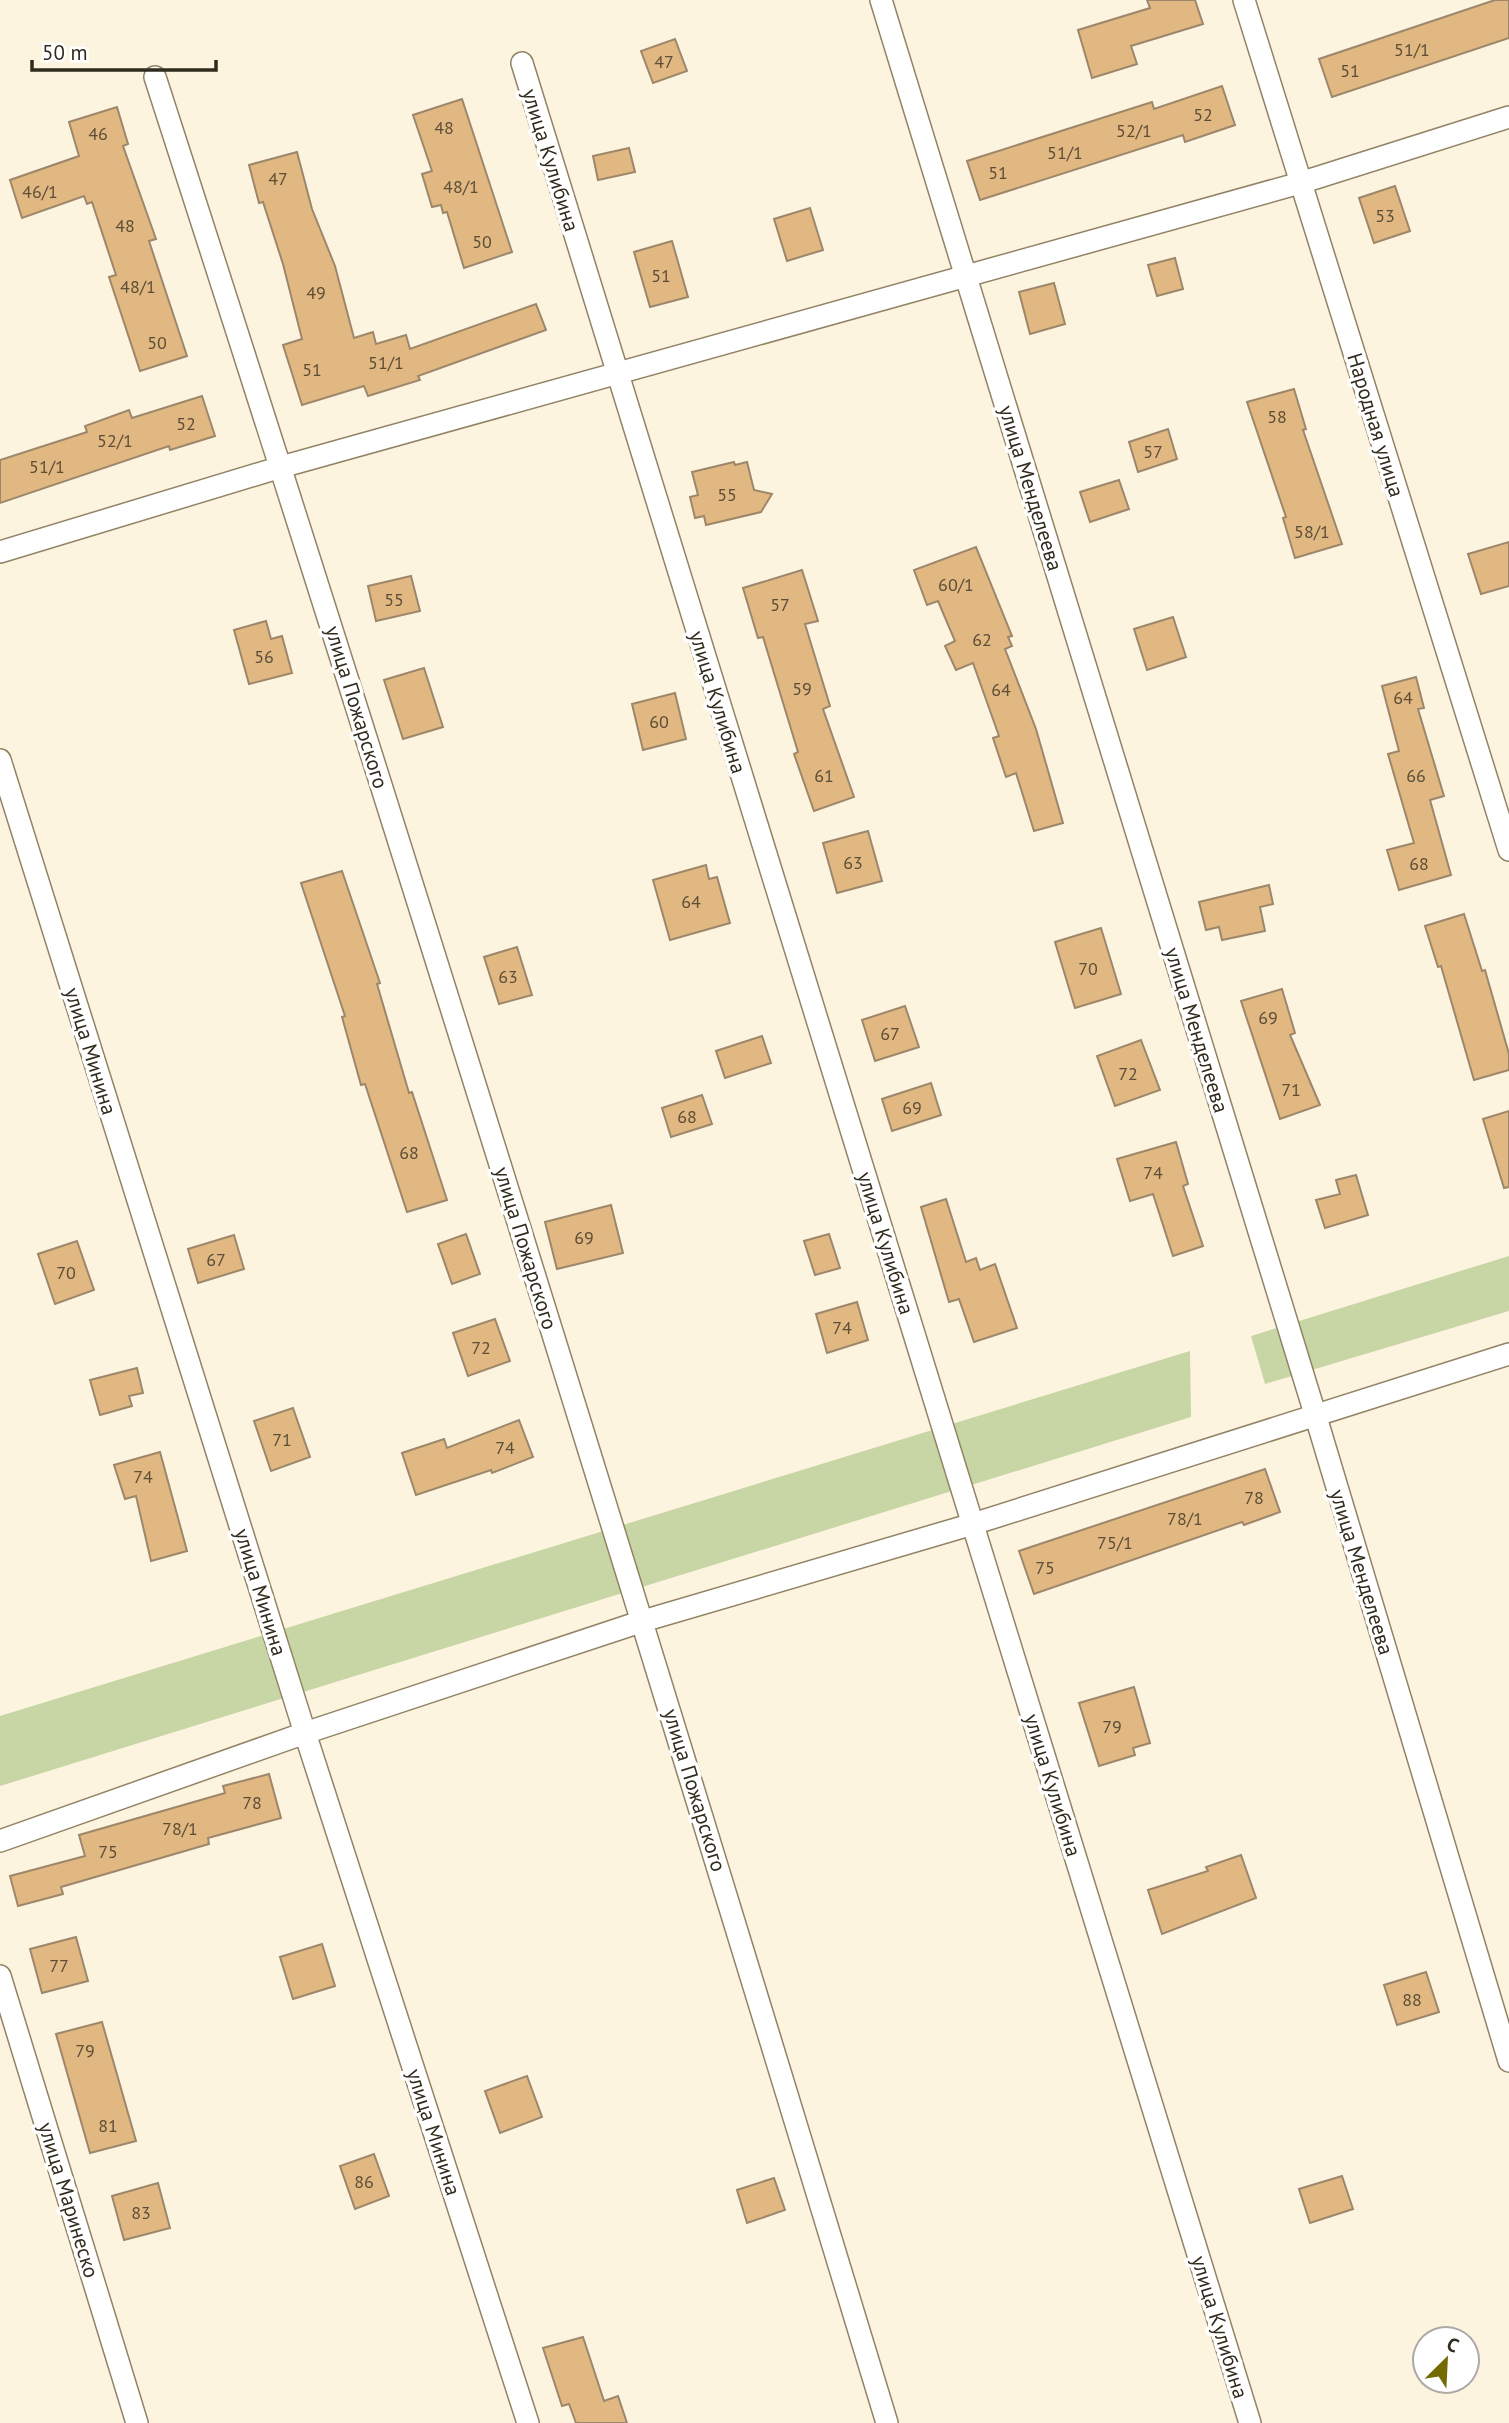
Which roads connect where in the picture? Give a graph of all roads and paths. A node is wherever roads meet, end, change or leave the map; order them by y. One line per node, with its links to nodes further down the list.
1 (881, 0): 7 (street, улица Менделеева)
2 (1244, 0): 6 (street, Народная улица)
3 (522, 64): 8 (street, улица Кулибина)
4 (155, 77): 9 (street, улица Пожарского)
5 (1509, 117): 6 (street)
6 (1300, 183): 7 (street); 12 (street, Народная улица)
7 (966, 276): 8 (street); 14 (street, улица Менделеева)
8 (616, 373): 9 (street); 15 (street, улица Кулибина)
9 (281, 467): 10 (street); 16 (street, улица Пожарского)
10 (0, 552)
11 (0, 760): 17 (street, улица Минина)
12 (1509, 850)
13 (1509, 1354): 14 (street)
14 (1316, 1417): 15 (street); 20 (street, улица Менделеева)
15 (973, 1524): 16 (street); 24 (street, улица Кулибина)
16 (643, 1621): 17 (street); 23 (street, улица Пожарского)
17 (305, 1733): 18 (street); 22 (street, улица Минина)
18 (0, 1842)
19 (0, 1976): 21 (street, улица Маринеско)
20 (1509, 2061)
21 (137, 2423)
22 (528, 2423)
23 (887, 2423)
24 (1250, 2423)

